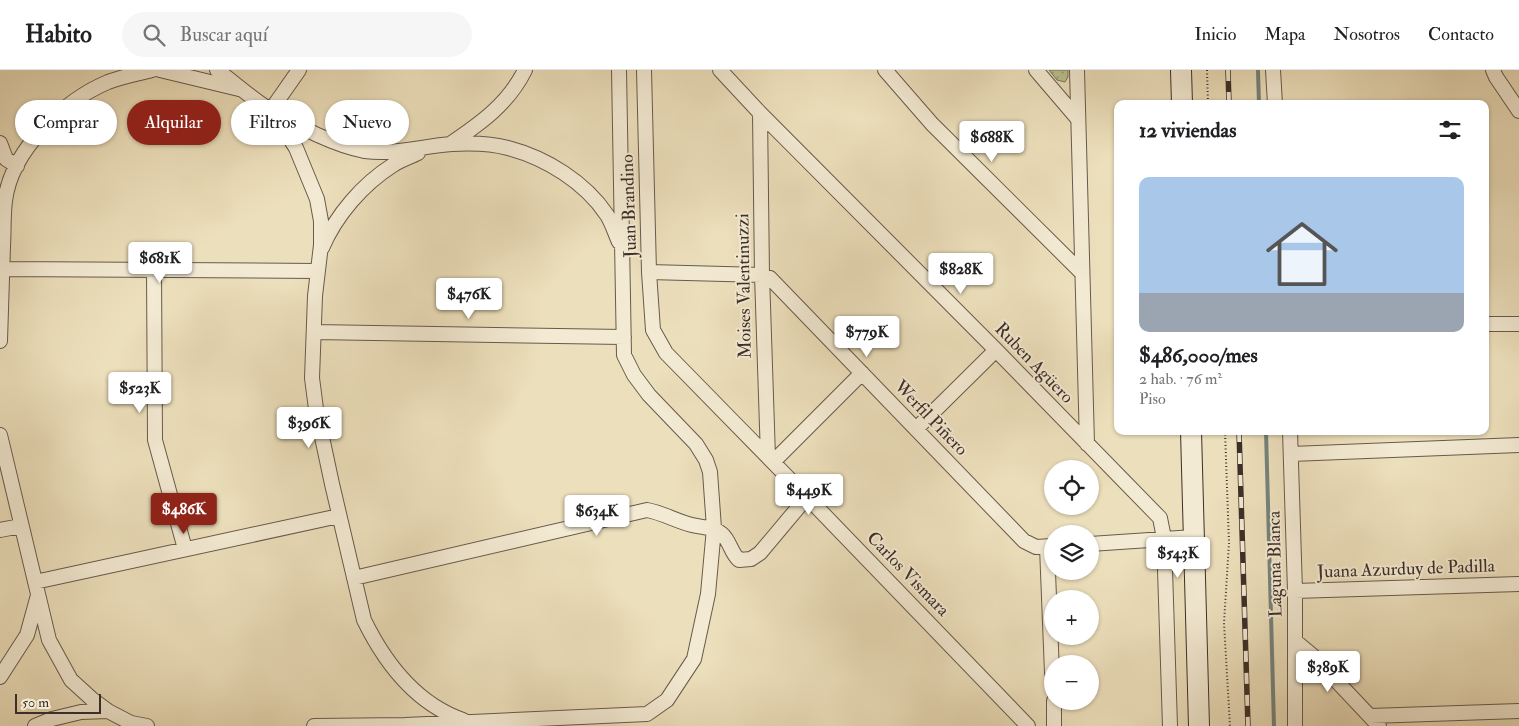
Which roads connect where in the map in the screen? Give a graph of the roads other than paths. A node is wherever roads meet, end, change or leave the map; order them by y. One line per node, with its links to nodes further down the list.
1 (152, 70): 29 (street)
2 (160, 70): 16 (street)
3 (200, 70): 15 (street)
4 (299, 70): 18 (street)
5 (525, 70): 26 (street)
6 (618, 70): 31 (street)
7 (644, 70): 36 (street, Juan Brandino)
8 (720, 70): 22 (street, Ruben Agüero)
9 (885, 70): 37 (street)
10 (1036, 70): 23 (street)
11 (1076, 70): 23 (street)
12 (1181, 70): 19 (main road)
13 (1273, 70): 20 (street)
14 (1493, 70): 21 (street)
15 (221, 73): 16 (street)
16 (244, 90): 17 (street)
17 (258, 100)
18 (278, 100)
19 (1182, 100)
20 (1275, 100)
21 (1519, 111)
22 (760, 113): 38 (street, Moises Valentinuzzi); 45 (street, Ruben Agüero)
23 (1077, 118): 37 (street)
24 (315, 133): 28 (street)
25 (0, 143): 29 (street)
26 (450, 144): 28 (street); 31 (street)
27 (294, 145): 32 (street)
28 (433, 147): 32 (street)
29 (17, 166): 30 (street)
30 (2, 199): 33 (street)
31 (622, 250): 42 (street)
32 (320, 251): 35 (street)
33 (2, 269): 34 (street); 43 (street)
34 (154, 270): 35 (street); 64 (street)
35 (318, 271): 41 (street)
36 (649, 272): 38 (street); 44 (street, Juan Brandino)
37 (1082, 273): 51 (street)
38 (762, 275): 46 (street, Werfil Piñero); 54 (street, Moises Valentinuzzi)
39 (1489, 324): 40 (street)
40 (1519, 324)
41 (314, 332): 42 (street); 56 (street)
42 (624, 336): 58 (street)
43 (0, 341)
44 (657, 341): 54 (street, Carlos Vismara)
45 (996, 350): 47 (street); 51 (street, Ruben Agüero)
46 (862, 373): 47 (street, Werfil Piñero); 54 (street)
47 (916, 429): 63 (street, Werfil Piñero)
48 (0, 435): 57 (street)
49 (1191, 435): 60 (main road)
50 (1290, 435): 53 (street, Laguna Blanca)
51 (1087, 444): 61 (street, Ruben Agüero)
52 (1519, 445): 53 (street)
53 (1291, 454): 69 (street, Laguna Blanca)
54 (770, 459): 55 (street, Carlos Vismara)
55 (807, 497): 58 (street); 81 (street, Carlos Vismara)
56 (339, 516): 64 (street); 65 (street)
57 (21, 526): 59 (street); 68 (street)
58 (714, 528): 65 (street); 77 (street)
59 (0, 530)
60 (1194, 536): 61 (street); 84 (main road)
61 (1164, 538): 62 (street); 83 (street, Ruben Agüero)
62 (1099, 543)
63 (1044, 547)
64 (185, 550): 68 (street)
65 (354, 578): 77 (street)
66 (1051, 580): 71 (street)
67 (1519, 584): 69 (street, Juana Azurduy de Padilla)
68 (36, 588): 72 (street); 73 (street)
69 (1294, 591): 70 (street, Laguna Blanca)
70 (1295, 641): 76 (street); 85 (street, Laguna Blanca)
71 (1052, 655)
72 (0, 678)
73 (108, 710): 78 (street); 79 (street)
74 (1054, 710): 82 (street)
75 (1519, 711): 76 (street)
76 (1375, 721)
77 (469, 722): 80 (street)
78 (34, 726)
79 (147, 726)
80 (314, 726)
81 (1028, 726)
82 (1054, 726)
83 (1170, 726)
84 (1199, 726)
85 (1295, 726)

